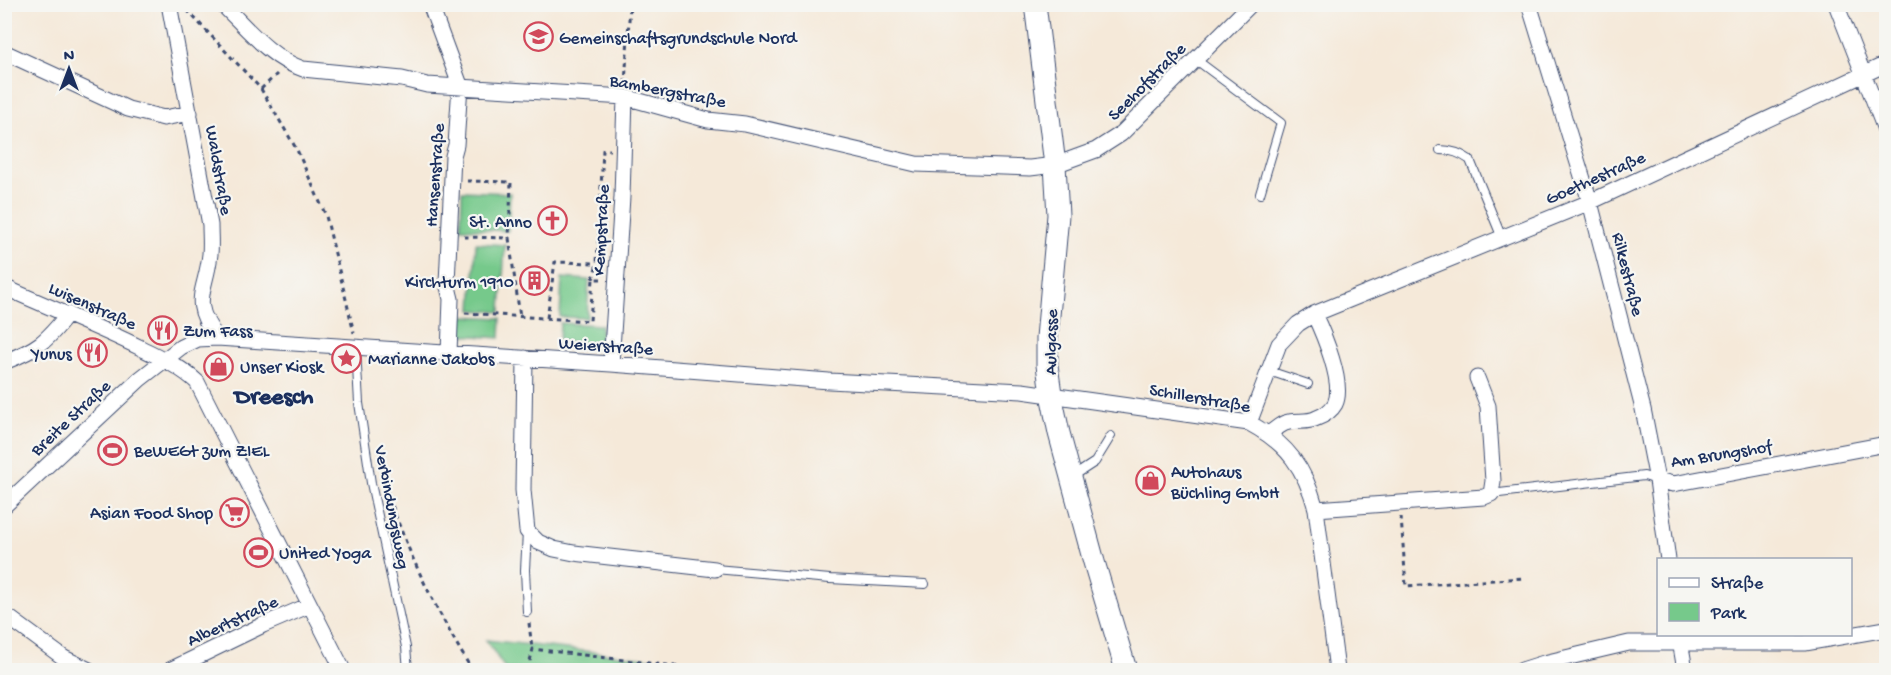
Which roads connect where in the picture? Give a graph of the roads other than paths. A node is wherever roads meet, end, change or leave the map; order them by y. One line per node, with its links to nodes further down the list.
1 (169, 4): 14 (street, Waldstraße)
2 (222, 4): 12 (street, Bambergstraße)
3 (430, 4): 12 (street, Hansenstraße)
4 (1035, 4): 17 (main road, Aulgasse)
5 (1251, 4): 9 (street, Seehofstraße)
6 (1528, 4): 19 (street, Rilkestraße)
7 (1836, 4): 11 (street)
8 (4, 52): 14 (street)
9 (1195, 59): 17 (street, Seehofstraße); 18 (lane)
10 (1887, 64): 11 (street, Goethestraße)
11 (1865, 75): 15 (street); 19 (street, Goethestraße)
12 (460, 86): 13 (street, Bambergstraße); 26 (street, Hansenstraße)
13 (625, 97): 17 (street, Bambergstraße); 30 (street, Kempstraße)
14 (190, 113): 24 (street, Waldstraße)
15 (1887, 132)
16 (1440, 150): 20 (lane)
17 (1055, 165): 34 (main road, Aulgasse)
18 (1260, 194)
19 (1590, 202): 20 (street, Goethestraße); 40 (street, Rilkestraße)
20 (1502, 238): 23 (street, Goethestraße)
21 (4, 287): 22 (street, Luisenstraße)
22 (68, 314): 28 (street, Luisenstraße); 29 (street)
23 (1314, 314): 31 (street, Goethestraße); 36 (street)
24 (217, 338): 25 (street, Weierstraße); 28 (street, Weierstraße)
25 (356, 349): 26 (street, Weierstraße); 58 (lane, Verbindungsweg)
26 (449, 353): 27 (street, Weierstraße)
27 (525, 358): 30 (street, Weierstraße); 44 (street)
28 (165, 360): 42 (street, Breite Straße); 48 (street, Luisenstraße)
29 (4, 363)
30 (611, 364): 34 (street, Weierstraße)
31 (1269, 371): 33 (lane); 35 (street, Goethestraße)
32 (1477, 378): 41 (street)
33 (1308, 384)
34 (1051, 394): 35 (street, Schillerstraße); 39 (main road, Aulgasse)
35 (1249, 423): 36 (street, Schillerstraße)
36 (1269, 434): 43 (street, Schillerstraße)
37 (1111, 436): 39 (lane)
38 (1887, 444): 40 (street, Am Brungshof)
39 (1071, 477): 59 (main road, Aulgasse)
40 (1657, 480): 41 (lane, Am Brungshof); 45 (street, Rilkestraße)
41 (1491, 494): 43 (street)
42 (4, 506)
43 (1316, 509): 60 (street, Schillerstraße)
44 (527, 531): 46 (street); 49 (lane)
45 (1668, 558)
46 (715, 569): 47 (lane)
47 (925, 584)
48 (310, 605): 56 (street, Albertstraße); 57 (street, Luisenstraße)
49 (527, 612)
50 (10, 619): 55 (street)
51 (1887, 628): 52 (street)
52 (1852, 634)
53 (1843, 636): 54 (street)
54 (1679, 639): 61 (street); 62 (street)
55 (89, 670)
56 (170, 670)
57 (343, 670)
58 (408, 670)
59 (1126, 670)
60 (1337, 670)
61 (1522, 670)
62 (1685, 670)

